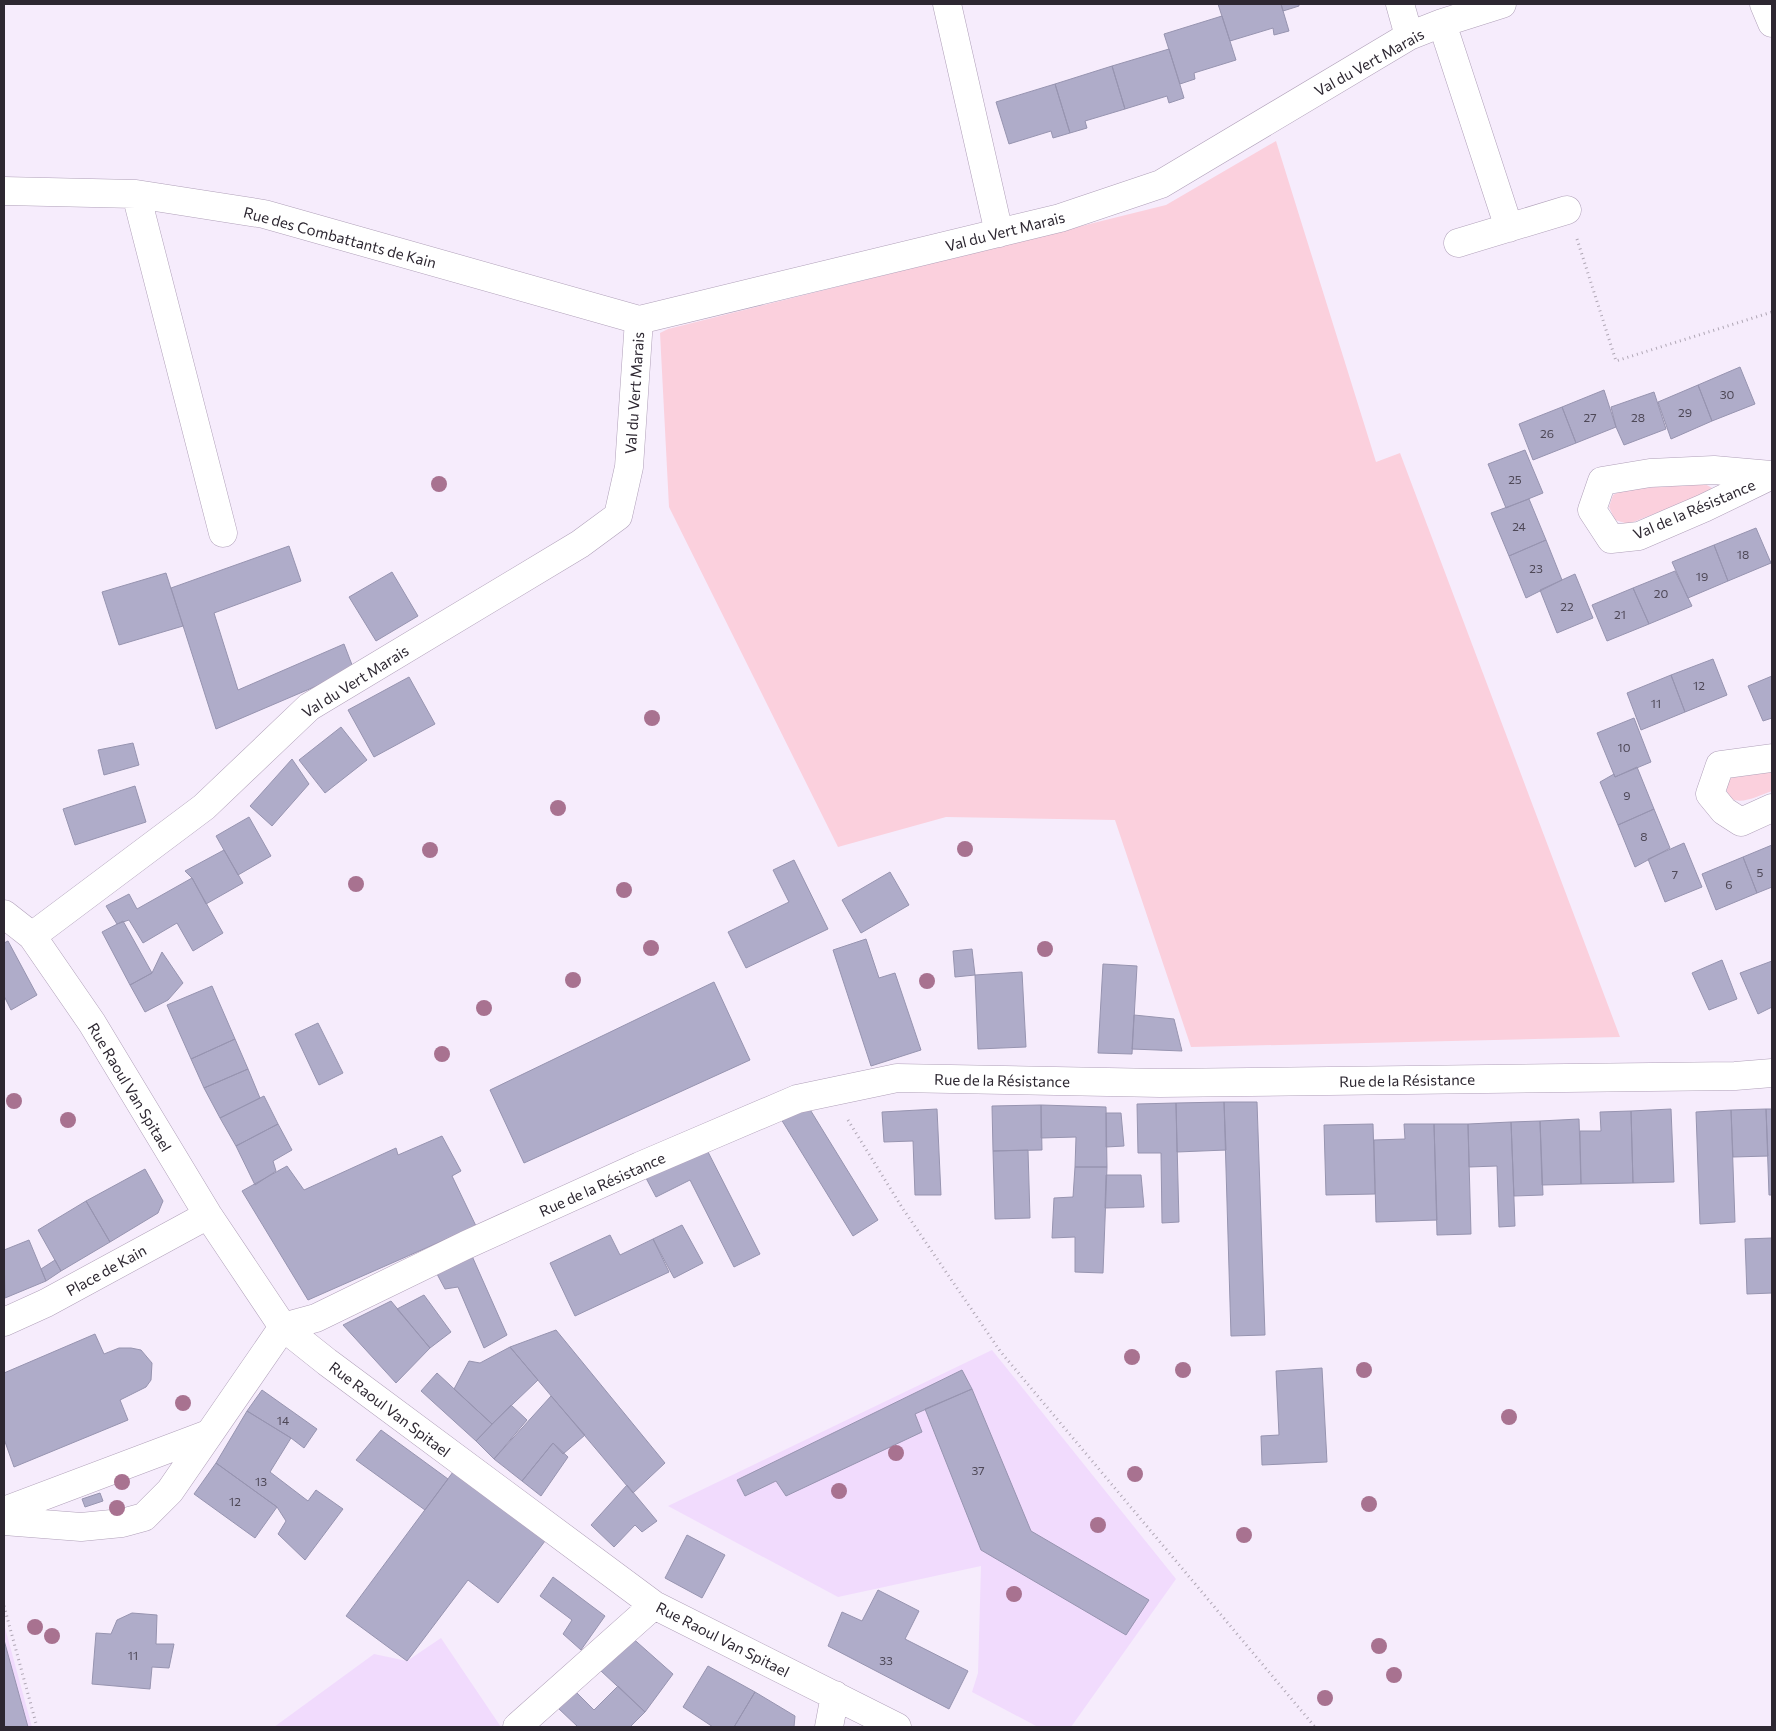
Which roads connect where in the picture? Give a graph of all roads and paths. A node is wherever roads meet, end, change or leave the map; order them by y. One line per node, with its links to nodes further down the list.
1 (947, 4): 12 (street)
2 (1400, 4): 7 (street)
3 (1502, 4): 5 (street, Val du Vert Marais)
4 (1764, 4): 6 (street)
5 (1442, 23): 7 (street, Val du Vert Marais); 11 (street, Val du Vert Marais)
6 (1772, 23)
7 (1409, 36): 12 (street, Val du Vert Marais)
8 (4, 191): 9 (street, Rue des Combattants de Kain)
9 (136, 194): 15 (street, Rue des Combattants de Kain); 17 (street)
10 (1567, 210): 11 (street); 14 (path)
11 (1509, 228): 13 (street)
12 (999, 233): 15 (street, Val du Vert Marais)
13 (1458, 243)
14 (1772, 312)
15 (639, 320): 21 (street, Val du Vert Marais)
16 (1772, 475): 16 (street, Val de la Résistance)
17 (223, 533)
18 (1772, 758): 19 (street)
19 (1772, 808)
20 (4, 914): 21 (street, Rue Raoul Van Spitael)
21 (32, 936): 24 (street, Rue Raoul Van Spitael)
22 (1772, 1074): 23 (street, Rue de la Résistance)
23 (831, 1092): 26 (street, Rue de la Résistance); 37 (path)
24 (208, 1215): 25 (street, Place de Kain); 26 (street, Rue Raoul Van Spitael)
25 (4, 1322)
26 (284, 1327): 27 (street); 30 (street, Rue Raoul Van Spitael)
27 (208, 1434): 28 (street); 29 (street)
28 (4, 1510)
29 (4, 1521)
30 (654, 1605): 32 (street, Rue Raoul Van Spitael); 34 (street)
31 (4, 1606): 33 (path)
32 (835, 1695): 35 (street); 36 (street, Rue Raoul Van Spitael)
33 (37, 1727)
34 (517, 1727)
35 (829, 1727)
36 (897, 1727)
37 (1315, 1727)

